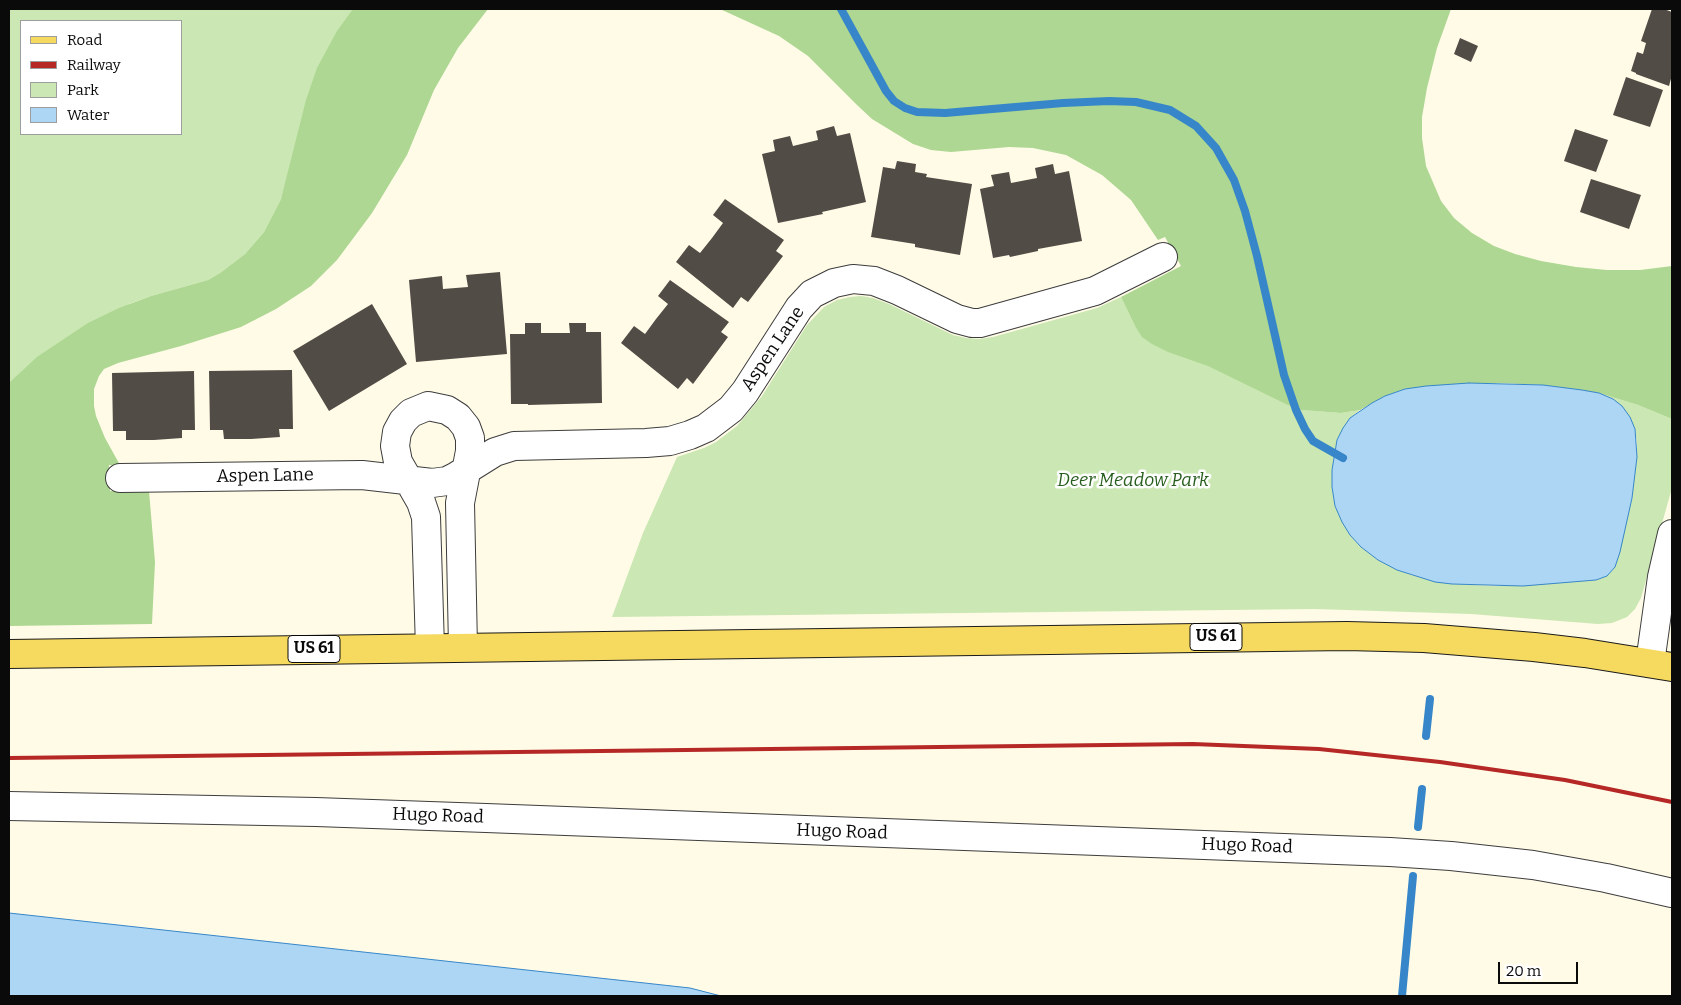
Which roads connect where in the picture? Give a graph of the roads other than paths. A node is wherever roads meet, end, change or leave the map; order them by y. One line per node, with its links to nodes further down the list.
1 (1163, 257): 2 (street, Aspen Lane)
2 (466, 471): 4 (street, Aspen Lane); 4 (street); 6 (street)
3 (120, 478): 4 (street, Aspen Lane)
4 (409, 482): 7 (street)
5 (1672, 534): 9 (street)
6 (462, 647): 7 (main road, US 61); 9 (main road, US 61)
7 (430, 648): 8 (main road, US 61)
8 (9, 654)
9 (1661, 665)
10 (9, 806): 11 (street, Hugo Road)
11 (1672, 894)

